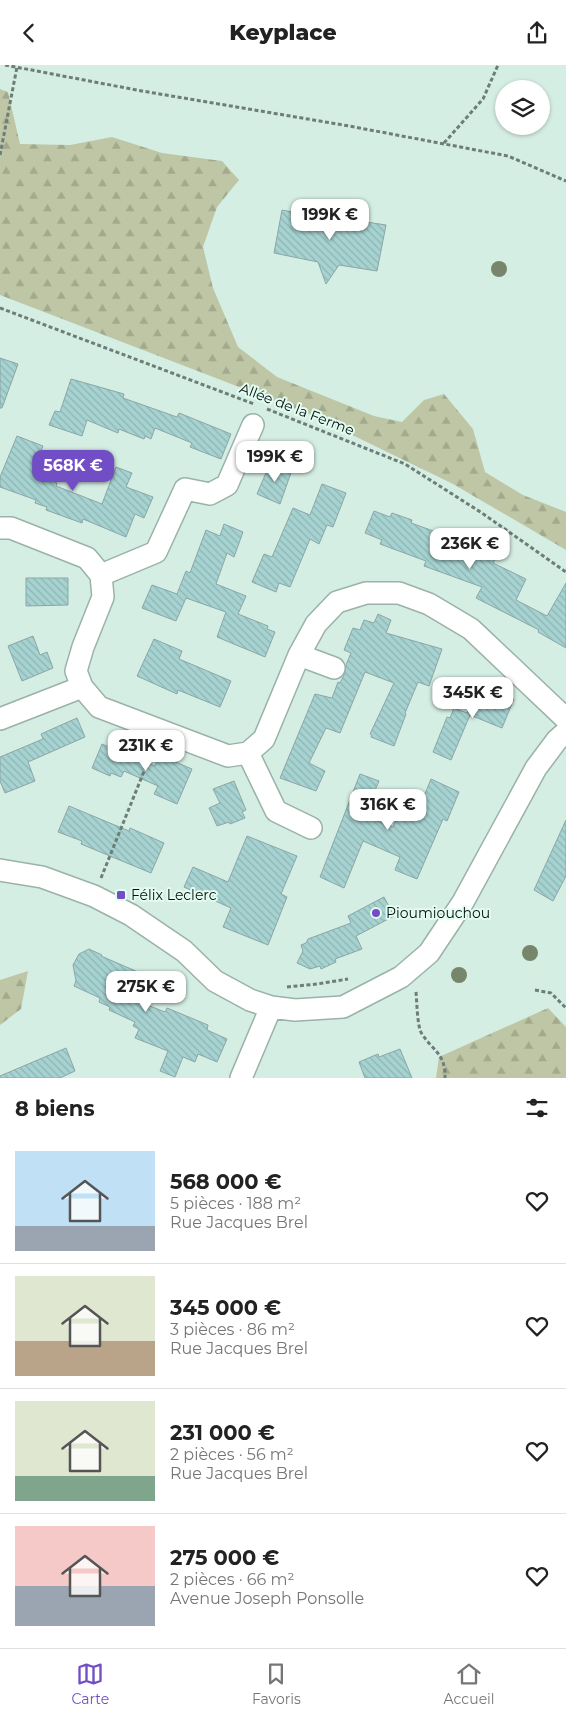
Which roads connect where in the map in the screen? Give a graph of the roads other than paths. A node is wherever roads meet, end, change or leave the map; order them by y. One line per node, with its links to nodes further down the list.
1 (253, 425): 3 (street)
2 (0, 528): 3 (street)
3 (101, 575): 6 (street)
4 (299, 655): 5 (street); 8 (street); 10 (street)
5 (334, 668)
6 (82, 687): 7 (street); 10 (street)
7 (0, 719)
8 (566, 719)
9 (566, 732): 13 (street)
10 (248, 753): 11 (street)
11 (311, 828)
12 (0, 870): 13 (street)
13 (272, 1007): 14 (street)
14 (241, 1078)

